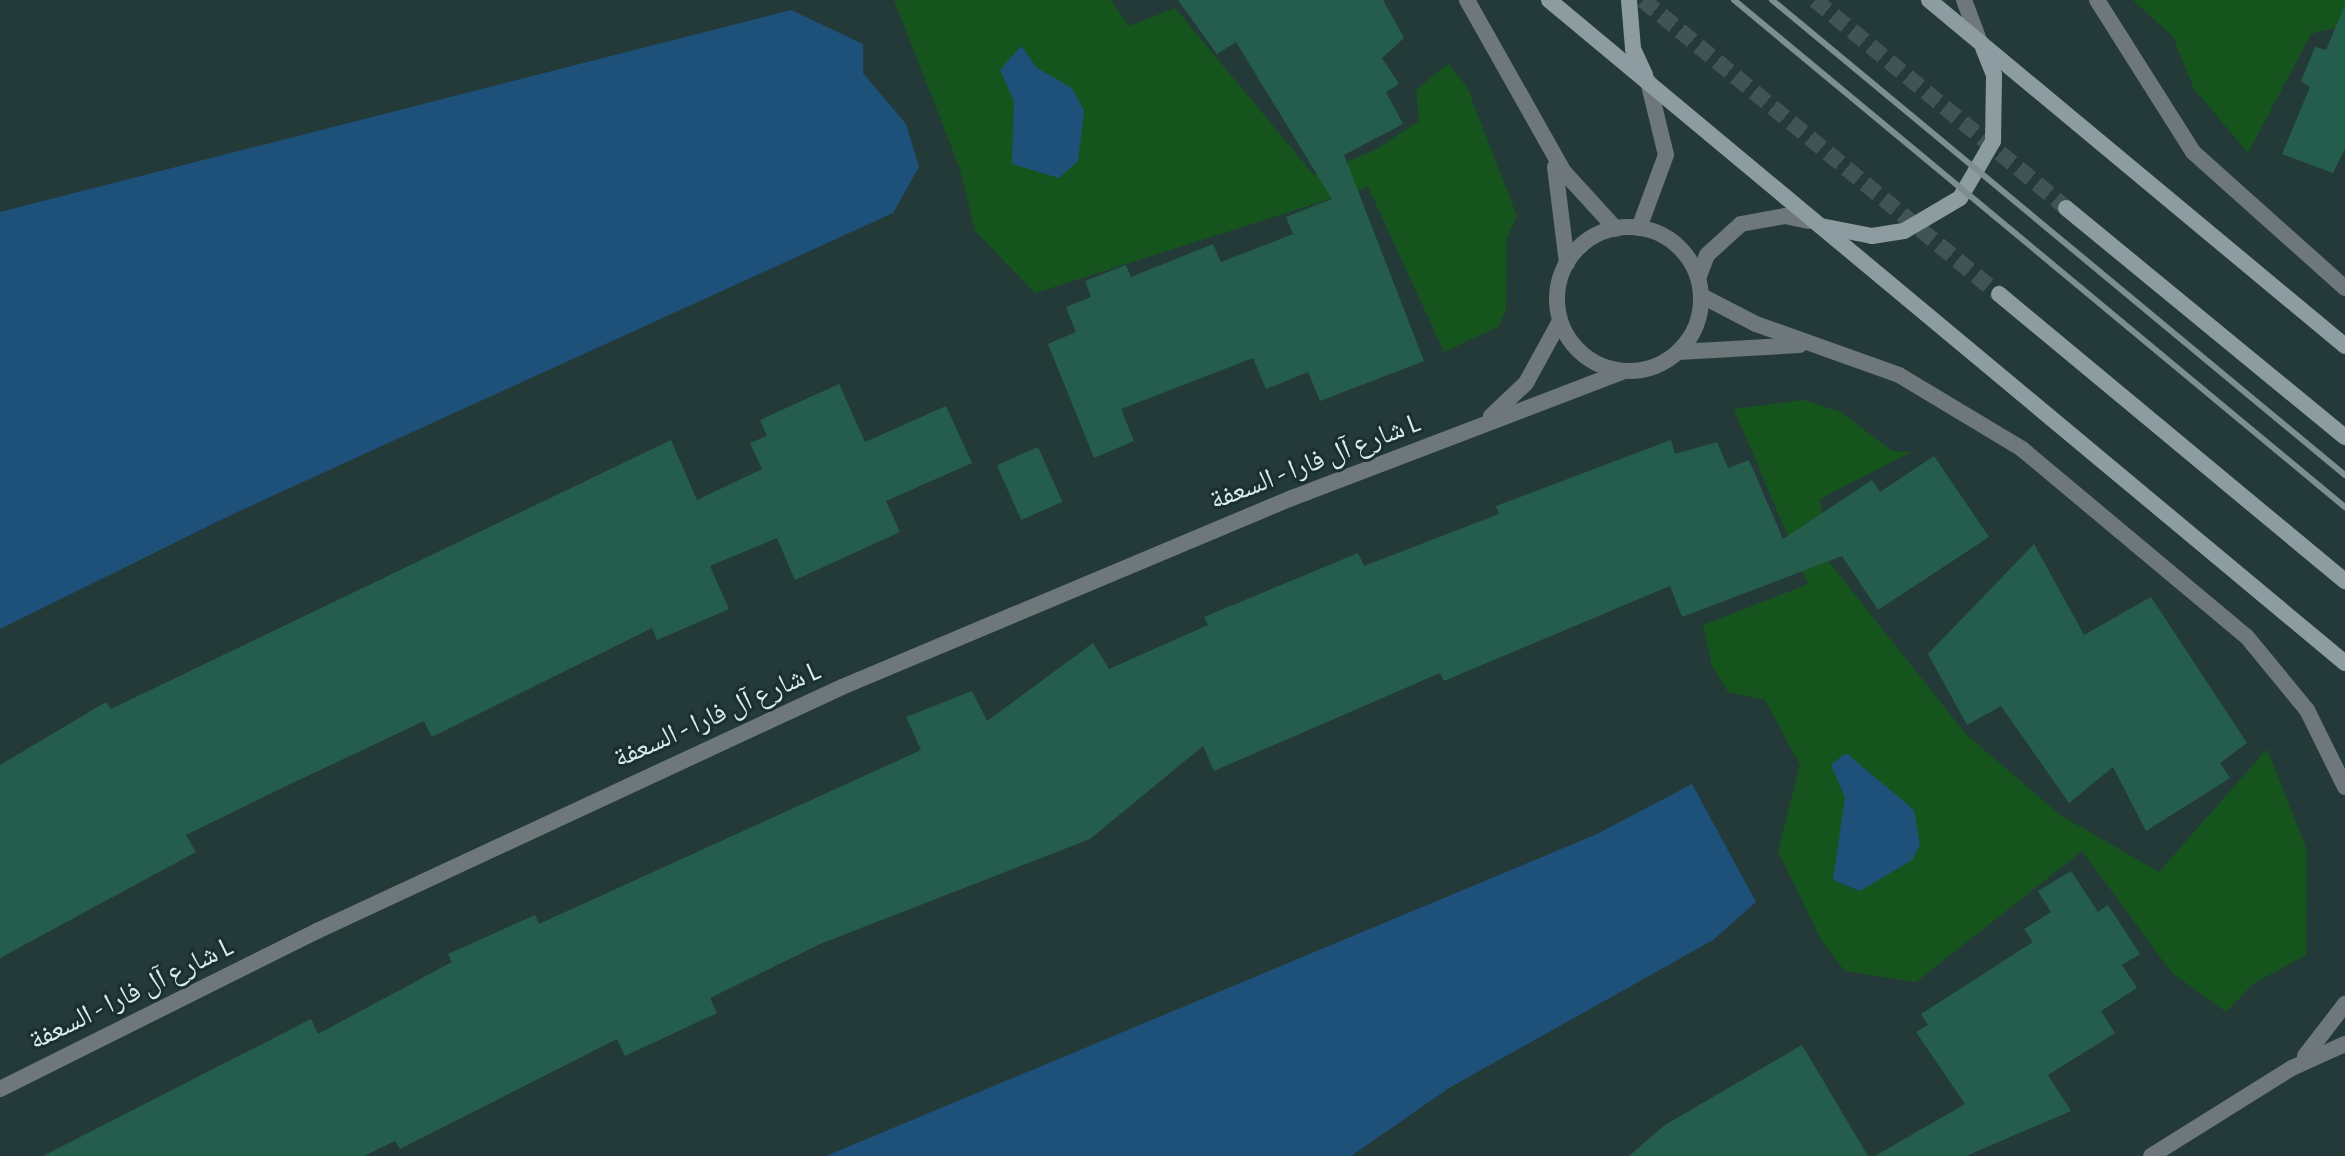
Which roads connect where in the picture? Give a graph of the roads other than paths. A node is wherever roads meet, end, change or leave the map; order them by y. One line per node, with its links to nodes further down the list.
1 (1467, 0): 9 (street)
2 (1549, 0): 8 (street)
3 (1629, 0): 8 (street)
4 (1929, 0): 7 (street)
5 (1964, 0): 7 (street)
6 (2097, 0): 16 (street)
7 (1982, 45): 11 (street); 21 (street)
8 (1647, 80): 11 (street); 12 (street)
9 (1551, 150): 13 (street); 14 (street)
10 (2066, 208): 25 (street)
11 (1808, 221): 15 (street); 27 (street)
12 (1639, 228): 13 (street); 15 (street)
13 (1616, 229): 14 (street)
14 (1567, 263): 19 (street)
15 (1699, 276): 18 (street)
16 (2345, 288)
17 (1999, 294): 26 (street)
18 (1702, 296): 20 (street); 22 (street)
19 (1560, 321): 23 (street); 24 (street, شارع آل فارا - السعفة L)
20 (1814, 345): 22 (street); 28 (street)
21 (2345, 346)
22 (1679, 352): 23 (street)
23 (1622, 372): 24 (street, شارع آل فارا - السعفة L)
24 (1473, 429): 32 (street, شارع آل فارا - السعفة L)
25 (2345, 437)
26 (2345, 581)
27 (2345, 663)
28 (2345, 787)
29 (2345, 1004): 31 (street)
30 (2345, 1044): 31 (street)
31 (2292, 1068): 33 (street)
32 (0, 1089)
33 (2151, 1156)

